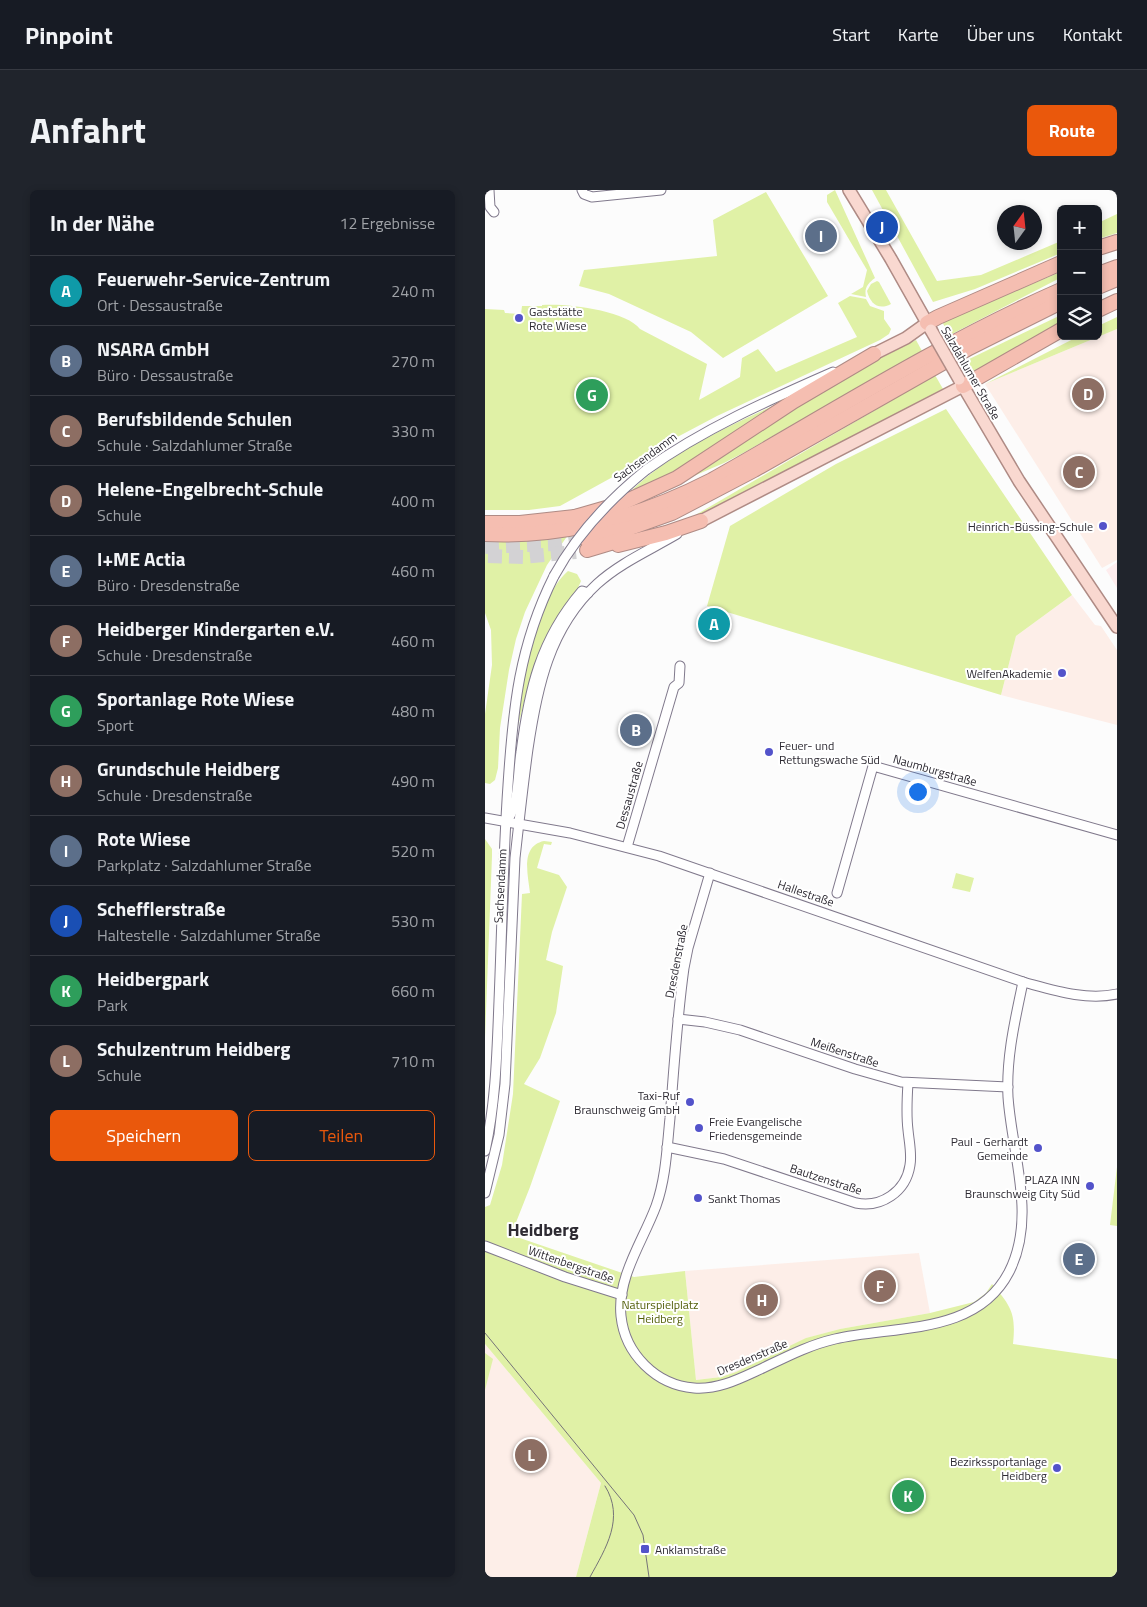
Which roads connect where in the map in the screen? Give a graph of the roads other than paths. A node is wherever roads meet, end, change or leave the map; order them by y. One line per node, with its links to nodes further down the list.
1 (489, 190): 5 (street)
2 (582, 190): 3 (street)
3 (661, 190)
4 (849, 190): 17 (main road, Salzdahlumer Straße)
5 (494, 212)
6 (1117, 242): 7 (highway)
7 (1102, 247)
8 (1057, 265): 17 (highway)
9 (1117, 267): 10 (highway)
10 (1102, 273)
11 (1117, 279): 12 (highway)
12 (1102, 285)
13 (1057, 292): 21 (highway)
14 (1117, 300): 16 (highway)
15 (1057, 304): 23 (highway)
16 (1102, 308)
17 (929, 327): 19 (main road, Sachsendamm); 20 (main road, Salzdahlumer Straße, bridge)
18 (1057, 332): 20 (highway)
19 (874, 354): 22 (highway); 32 (street, Sachsendamm, bridge)
20 (961, 382): 23 (main road, Sachsendamm); 26 (main road, Salzdahlumer Straße)
21 (741, 464): 22 (highway); 25 (highway)
22 (575, 517): 24 (highway)
23 (701, 521): 27 (street, Sachsendamm)
24 (485, 523)
25 (485, 534)
26 (1076, 566): 28 (main road, Salzdahlumer Straße); 29 (main road, Salzdahlumer Straße)
27 (588, 593): 32 (street, Sachsendamm); 33 (street, Sachsendamm)
28 (1117, 613)
29 (1117, 627)
30 (680, 666): 35 (street, Dessaustraße)
31 (485, 818): 32 (street, Hallestraße)
32 (506, 821): 33 (street, Hallestraße); 44 (street, Sachsendamm)
33 (518, 823): 35 (street, Hallestraße); 45 (street, Sachsendamm)
34 (1117, 835): 37 (street, Naumburgstraße)
35 (627, 847): 36 (street, Hallestraße)
36 (711, 873): 38 (street, Hallestraße); 40 (street, Dresdenstraße)
37 (837, 893)
38 (1023, 982): 39 (street, Hallestraße); 42 (street, Dresdenstraße)
39 (1117, 994)
40 (678, 1019): 41 (street, Meißenstraße); 43 (street, Dresdenstraße)
41 (908, 1083): 42 (street, Meißenstraße); 43 (street, Bautzenstraße)
42 (1008, 1087): 47 (street, Dresdenstraße)
43 (667, 1148): 47 (street, Dresdenstraße)
44 (485, 1151)
45 (485, 1193)
46 (485, 1246): 47 (street, Wittenbergstraße)
47 (622, 1295)

